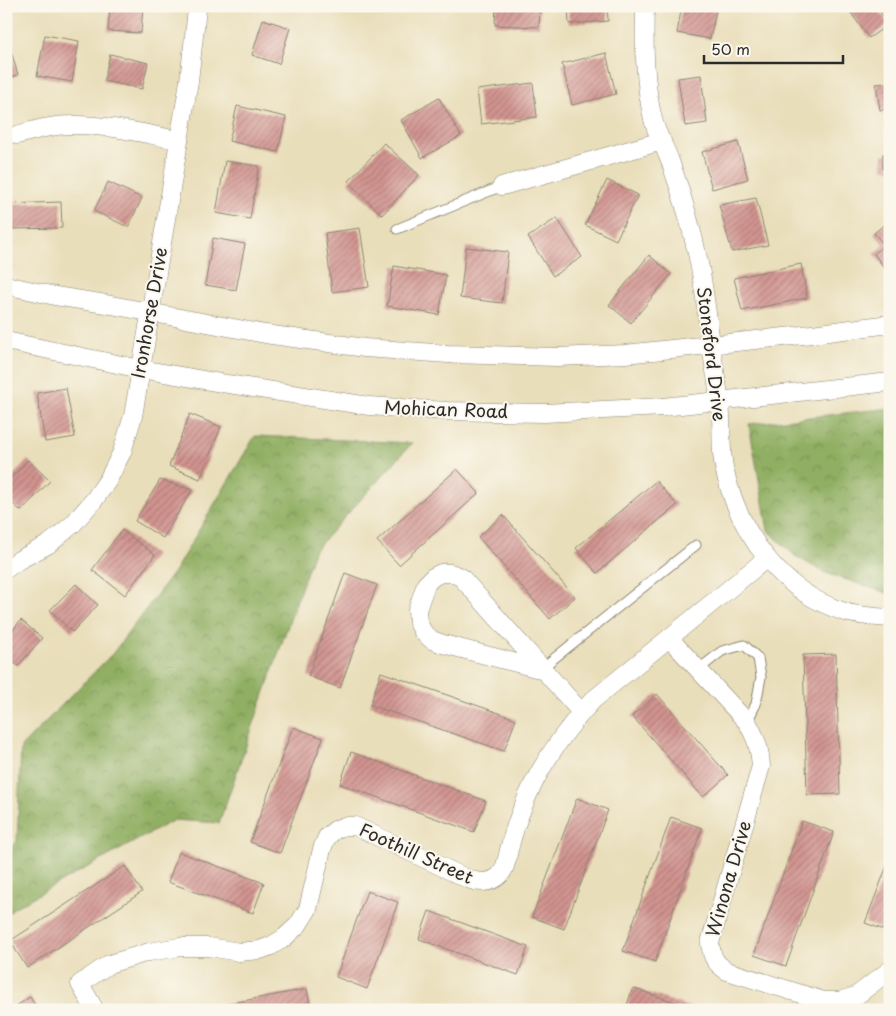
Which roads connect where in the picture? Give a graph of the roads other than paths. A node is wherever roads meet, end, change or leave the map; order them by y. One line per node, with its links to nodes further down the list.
1 (196, 6): 4 (street, Ironhorse Drive)
2 (645, 6): 5 (street, Stoneford Drive)
3 (17, 135): 4 (street)
4 (179, 140): 9 (street, Ironhorse Drive)
5 (662, 141): 6 (street); 12 (street, Stoneford Drive)
6 (502, 186): 7 (lane)
7 (397, 229)
8 (6, 285): 9 (street)
9 (150, 312): 12 (street); 13 (street, Ironhorse Drive)
10 (890, 324): 12 (street)
11 (6, 341): 13 (street, Mohican Road)
12 (711, 345): 15 (street, Stoneford Drive)
13 (141, 369): 15 (street, Mohican Road); 18 (street, Ironhorse Drive)
14 (890, 382): 15 (street, Mohican Road)
15 (719, 401): 17 (street, Stoneford Drive)
16 (696, 545): 21 (lane)
17 (767, 558): 19 (street, Stoneford Drive); 20 (street, Foothill Street)
18 (6, 569)
19 (890, 618)
20 (669, 638): 22 (street, Winona Drive); 23 (street, Foothill Street)
21 (542, 668): 21 (street); 23 (street)
22 (698, 670): 24 (street, Winona Drive); 24 (lane)
23 (581, 712): 26 (street, Foothill Street)
24 (747, 722): 25 (street, Winona Drive)
25 (890, 970)
26 (95, 1010)

